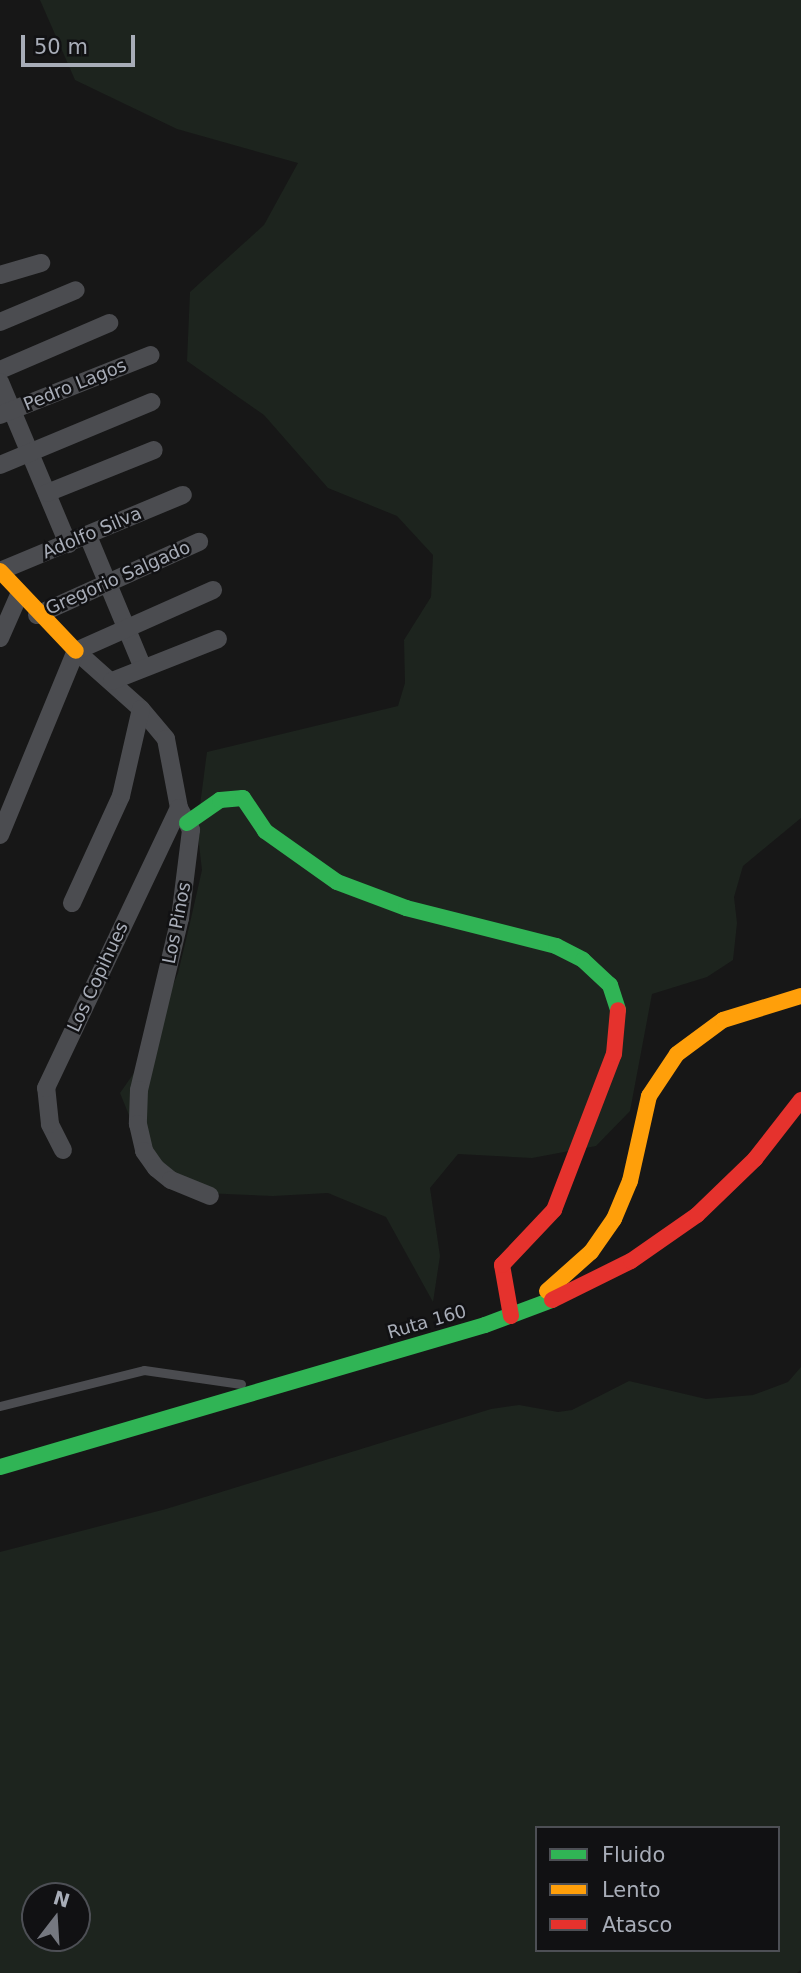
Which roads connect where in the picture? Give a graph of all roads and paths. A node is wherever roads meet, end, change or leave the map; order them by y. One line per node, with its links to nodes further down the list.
1 (41, 263): 2 (street)
2 (0, 275)
3 (76, 290): 4 (street)
4 (0, 322)
5 (109, 323): 7 (street)
6 (151, 355): 10 (street, Pedro Lagos)
7 (0, 370)
8 (0, 382): 10 (street)
9 (151, 401): 12 (street)
10 (6, 413): 12 (street)
11 (154, 450): 14 (street)
12 (29, 451): 13 (street); 14 (street)
13 (0, 465)
14 (47, 493): 18 (street)
15 (183, 495): 16 (street, Adolfo Silva)
16 (88, 536): 18 (street, Adolfo Silva); 20 (street)
17 (199, 541): 20 (street, Gregorio Salgado)
18 (68, 544): 19 (street, Adolfo Silva)
19 (0, 571): 22 (main road)
20 (107, 582): 23 (street, Gregorio Salgado); 24 (street)
21 (213, 590): 24 (street)
22 (19, 596): 23 (main road); 25 (street)
23 (37, 615): 27 (main road)
24 (125, 627): 27 (street); 28 (street)
25 (0, 638)
26 (218, 639): 28 (street)
27 (76, 651): 29 (street, Los Pinos); 32 (street)
28 (143, 668): 29 (street)
29 (112, 681): 30 (street, Los Pinos)
30 (141, 709): 31 (street, Los Pinos); 33 (street)
31 (183, 815): 36 (street, Los Copihues); 37 (street, Los Pinos); 38 (main road)
32 (0, 835)
33 (72, 903)
34 (801, 996): 38 (main road)
35 (801, 1100): 38 (main road, Ruta 160)
36 (62, 1150)
37 (210, 1196)
38 (510, 1316): 39 (main road, Ruta 160)
39 (278, 1385): 40 (lane); 41 (main road, Ruta 160)
40 (0, 1406)
41 (0, 1466)

